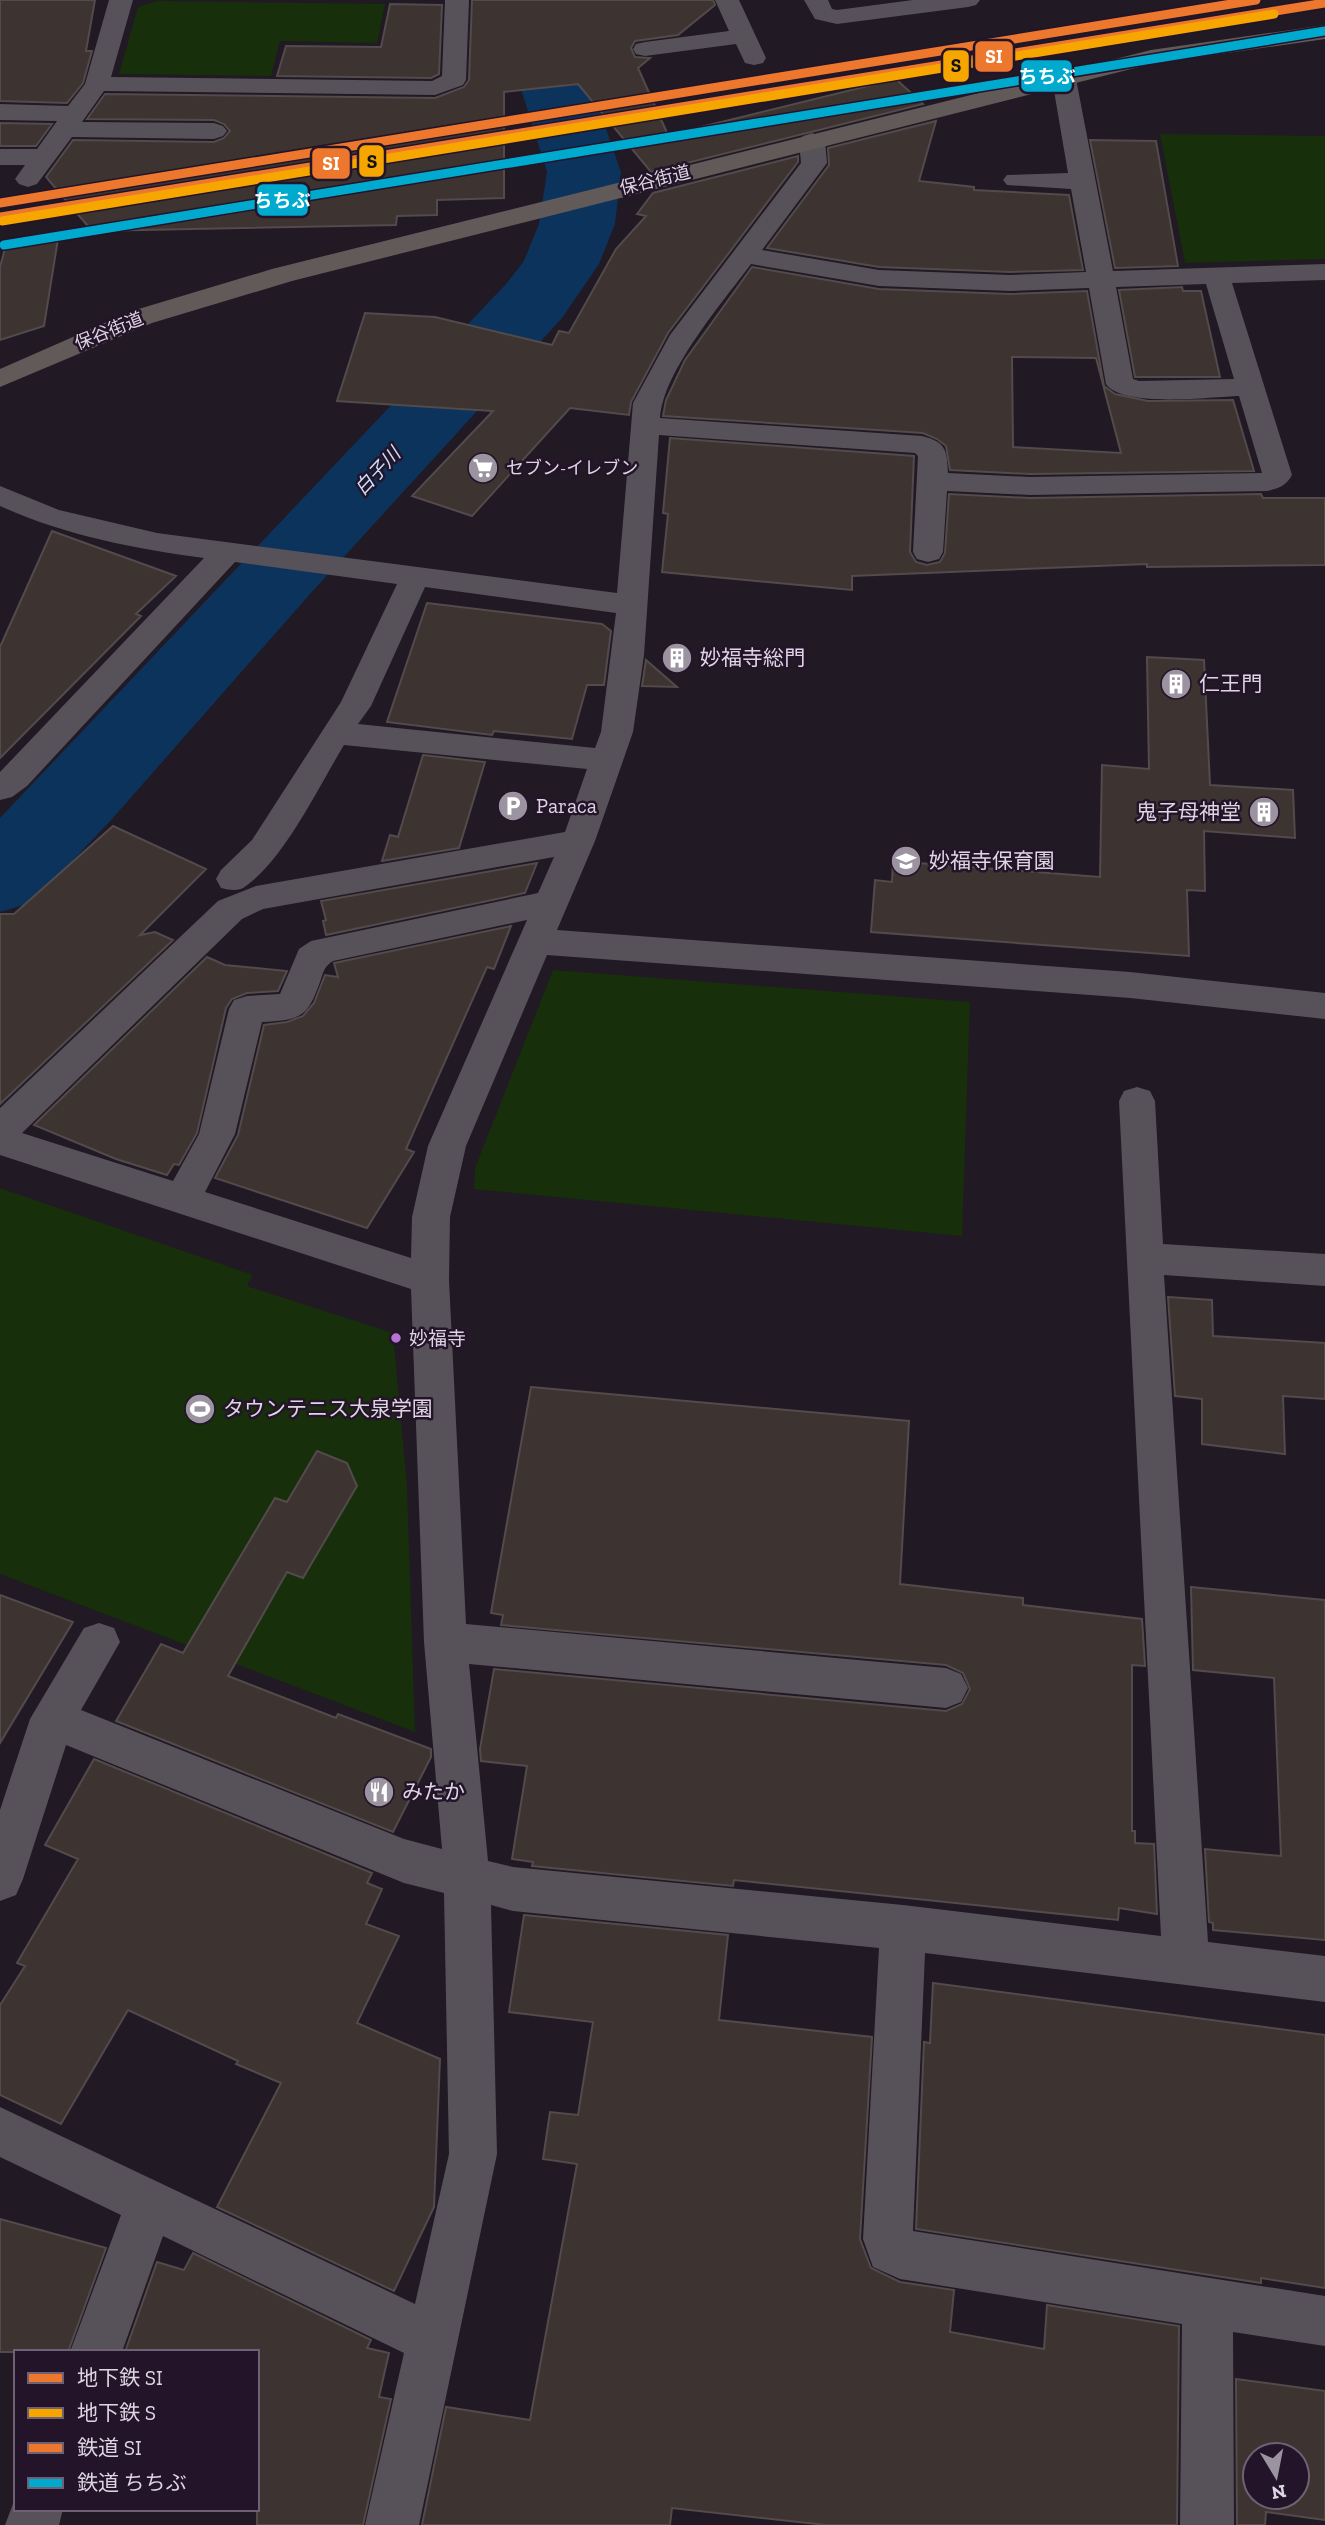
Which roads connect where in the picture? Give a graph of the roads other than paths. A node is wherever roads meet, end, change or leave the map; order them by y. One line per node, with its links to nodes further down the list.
1 (121, 0): 11 (street)
2 (457, 0): 11 (street)
3 (727, 0): 7 (street)
4 (816, 0): 5 (street)
5 (968, 0)
6 (1325, 32): 10 (main road, 保谷街道)
7 (744, 36): 8 (street); 9 (street)
8 (645, 49)
9 (755, 60)
10 (1063, 79): 15 (main road, 保谷街道); 20 (street)
11 (97, 84): 13 (street)
12 (0, 112): 13 (street)
13 (70, 121): 14 (street); 17 (street)
14 (214, 131)
15 (812, 141): 21 (street); 25 (main road, 保谷街道)
16 (0, 157): 17 (street)
17 (43, 157): 18 (street)
18 (28, 179)
19 (1016, 180): 20 (street)
20 (1082, 181): 24 (street)
21 (744, 255): 24 (street); 27 (street)
22 (1325, 272): 23 (street)
23 (1217, 278): 24 (street); 26 (street)
24 (1100, 281): 26 (street)
25 (0, 379)
26 (1252, 387): 28 (street)
27 (644, 425): 28 (street); 33 (street)
28 (933, 481): 31 (street)
29 (0, 495): 30 (street)
30 (227, 552): 32 (street); 36 (street)
31 (928, 552)
32 (415, 577): 33 (street); 34 (street)
33 (631, 605): 35 (street)
34 (335, 733): 35 (street); 38 (street)
35 (608, 760): 37 (street)
36 (0, 789)
37 (578, 841): 39 (street); 43 (street)
38 (233, 879)
39 (551, 902): 40 (street); 45 (street)
40 (535, 941): 41 (street); 48 (street)
41 (1325, 1006)
42 (1137, 1101): 46 (street)
43 (0, 1131)
44 (0, 1140): 45 (street)
45 (183, 1197): 48 (street)
46 (1144, 1258): 47 (street); 56 (street)
47 (1325, 1270)
48 (430, 1280): 50 (street)
49 (99, 1642): 52 (street)
50 (445, 1642): 51 (street); 53 (street)
51 (946, 1688)
52 (52, 1719): 53 (street); 54 (street)
53 (467, 1875): 55 (street); 62 (street)
54 (0, 1880)
55 (903, 1928): 56 (street); 60 (street)
56 (1186, 1961): 57 (street)
57 (1325, 1979)
58 (0, 2131): 59 (street)
59 (150, 2204): 62 (street); 63 (street)
60 (1207, 2304): 61 (street); 65 (street)
61 (1325, 2321)
62 (432, 2339): 64 (street)
63 (97, 2350)
64 (392, 2525)
65 (1207, 2525)

